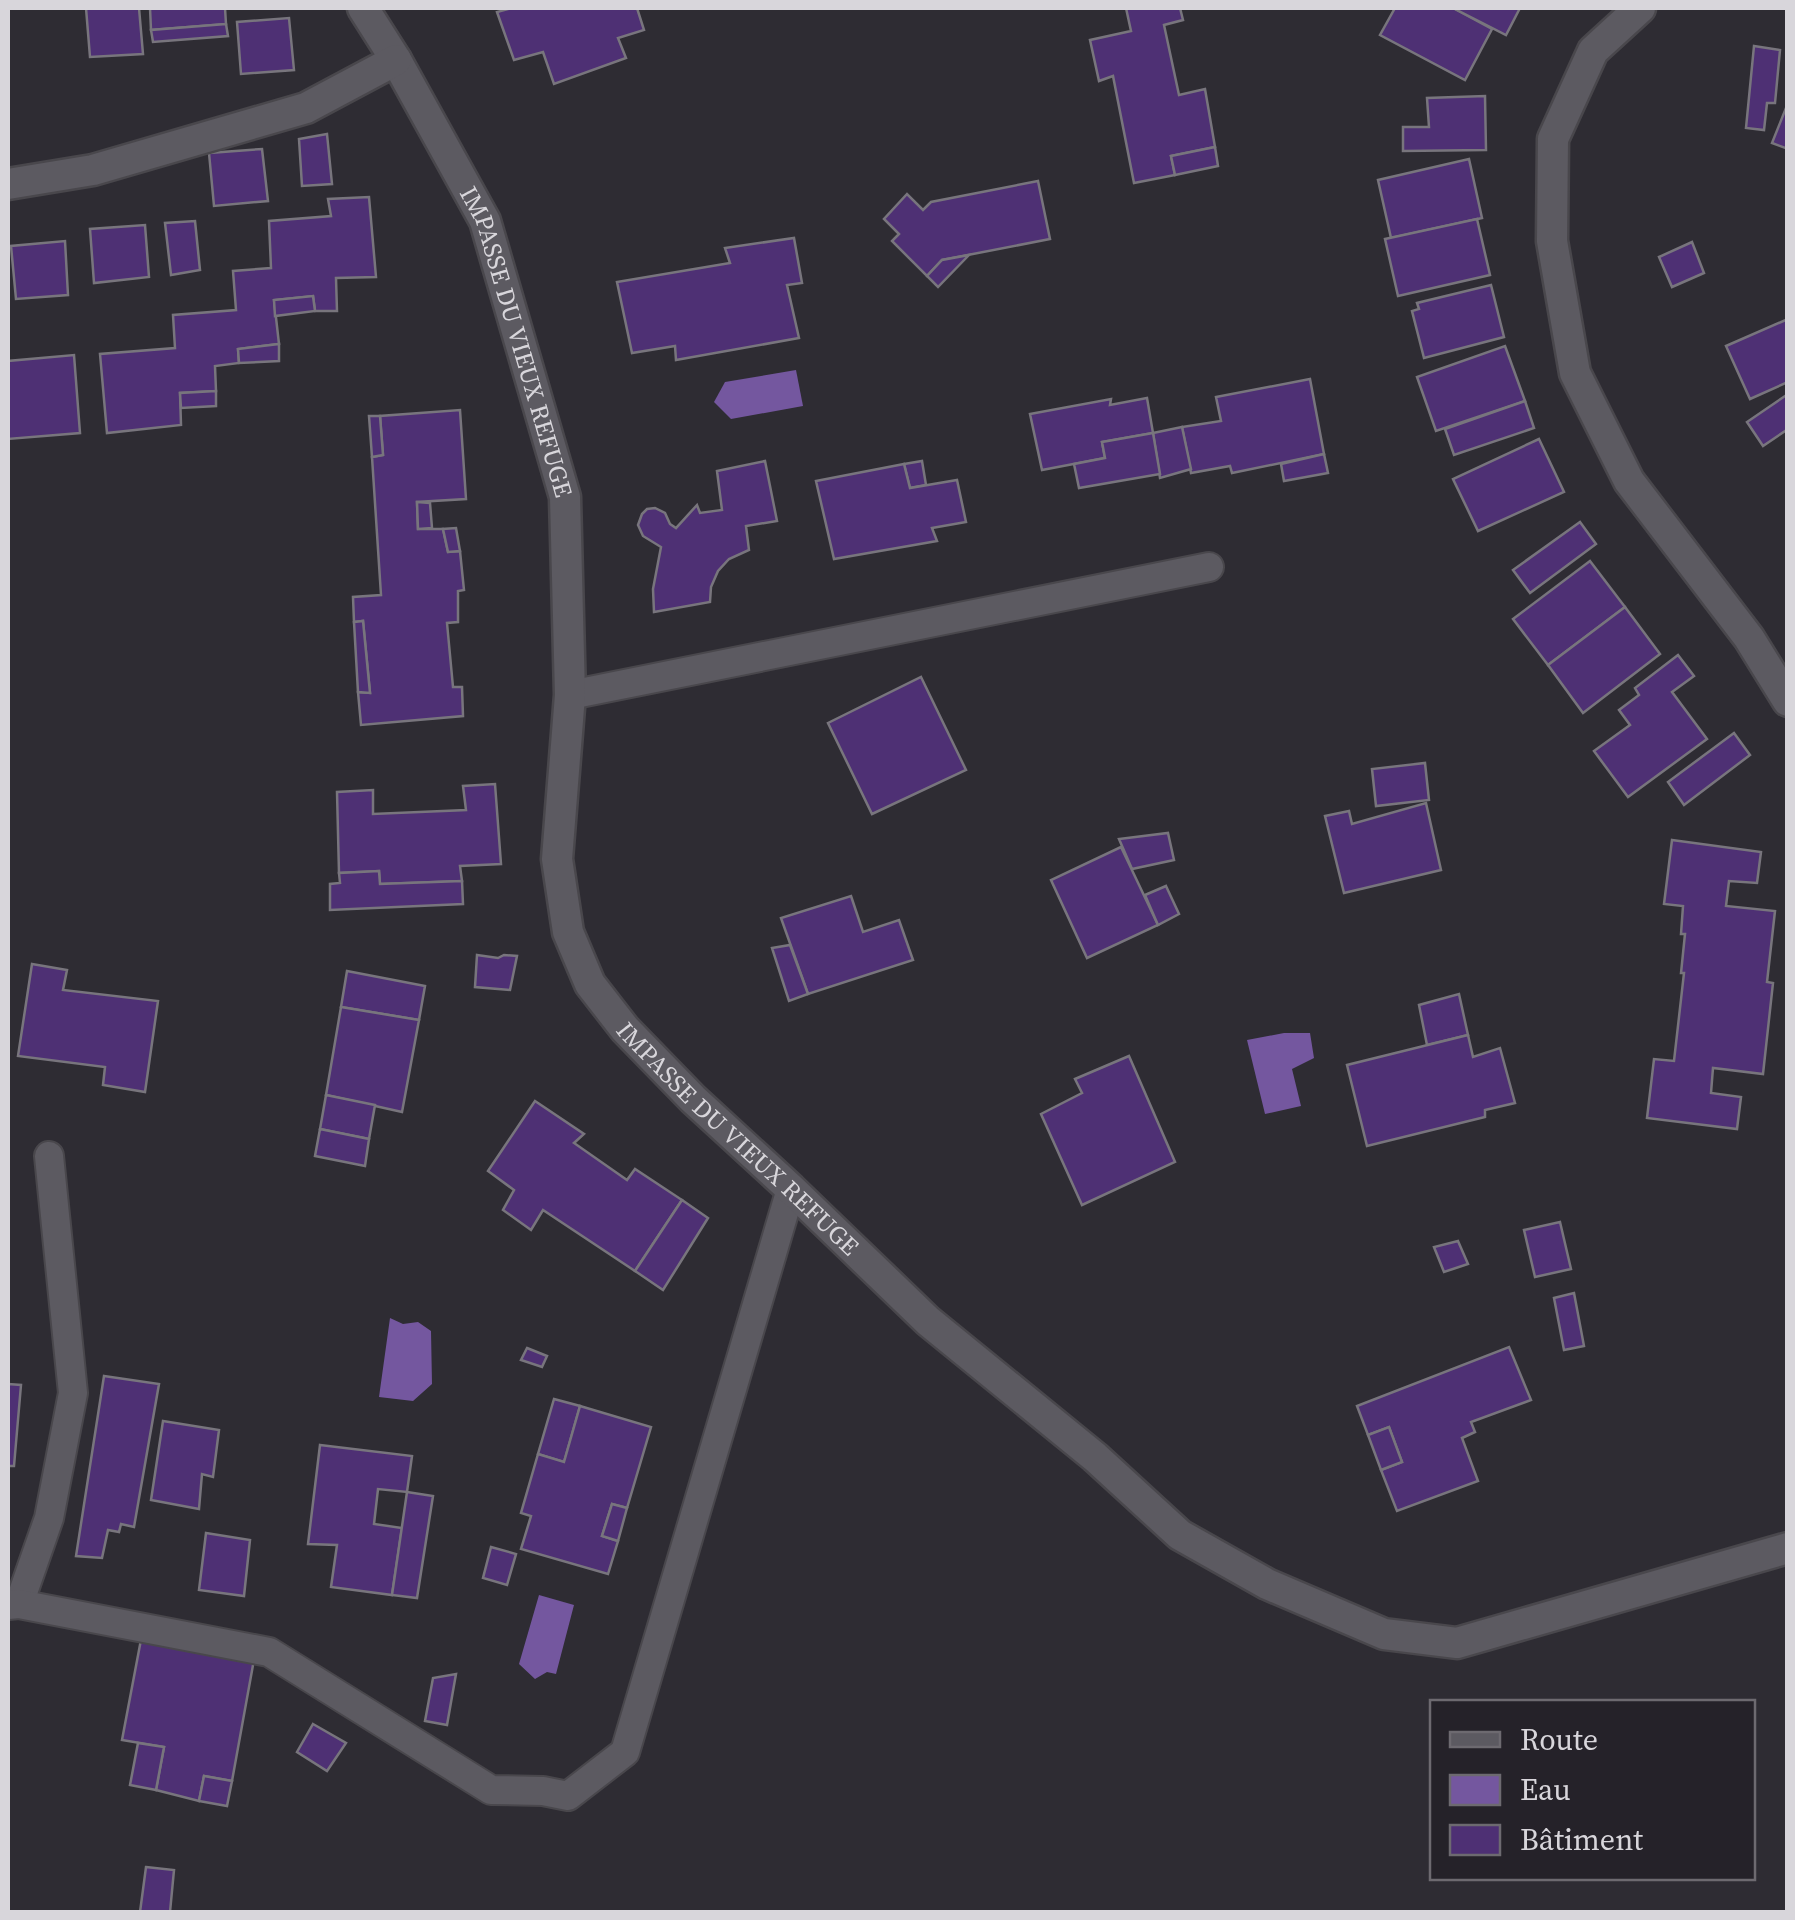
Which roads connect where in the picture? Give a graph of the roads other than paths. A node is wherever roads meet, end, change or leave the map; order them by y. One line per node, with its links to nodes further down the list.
1 (362, 8): 3 (street, IMPASSE DU VIEUX REFUGE)
2 (1640, 8): 7 (street)
3 (396, 60): 4 (street); 6 (street, IMPASSE DU VIEUX REFUGE)
4 (8, 184)
5 (1209, 567): 6 (lane)
6 (570, 694): 9 (street, IMPASSE DU VIEUX REFUGE)
7 (1788, 701)
8 (49, 1156): 11 (lane)
9 (791, 1189): 10 (street, IMPASSE DU VIEUX REFUGE); 11 (lane)
10 (1788, 1548)
11 (13, 1604)

